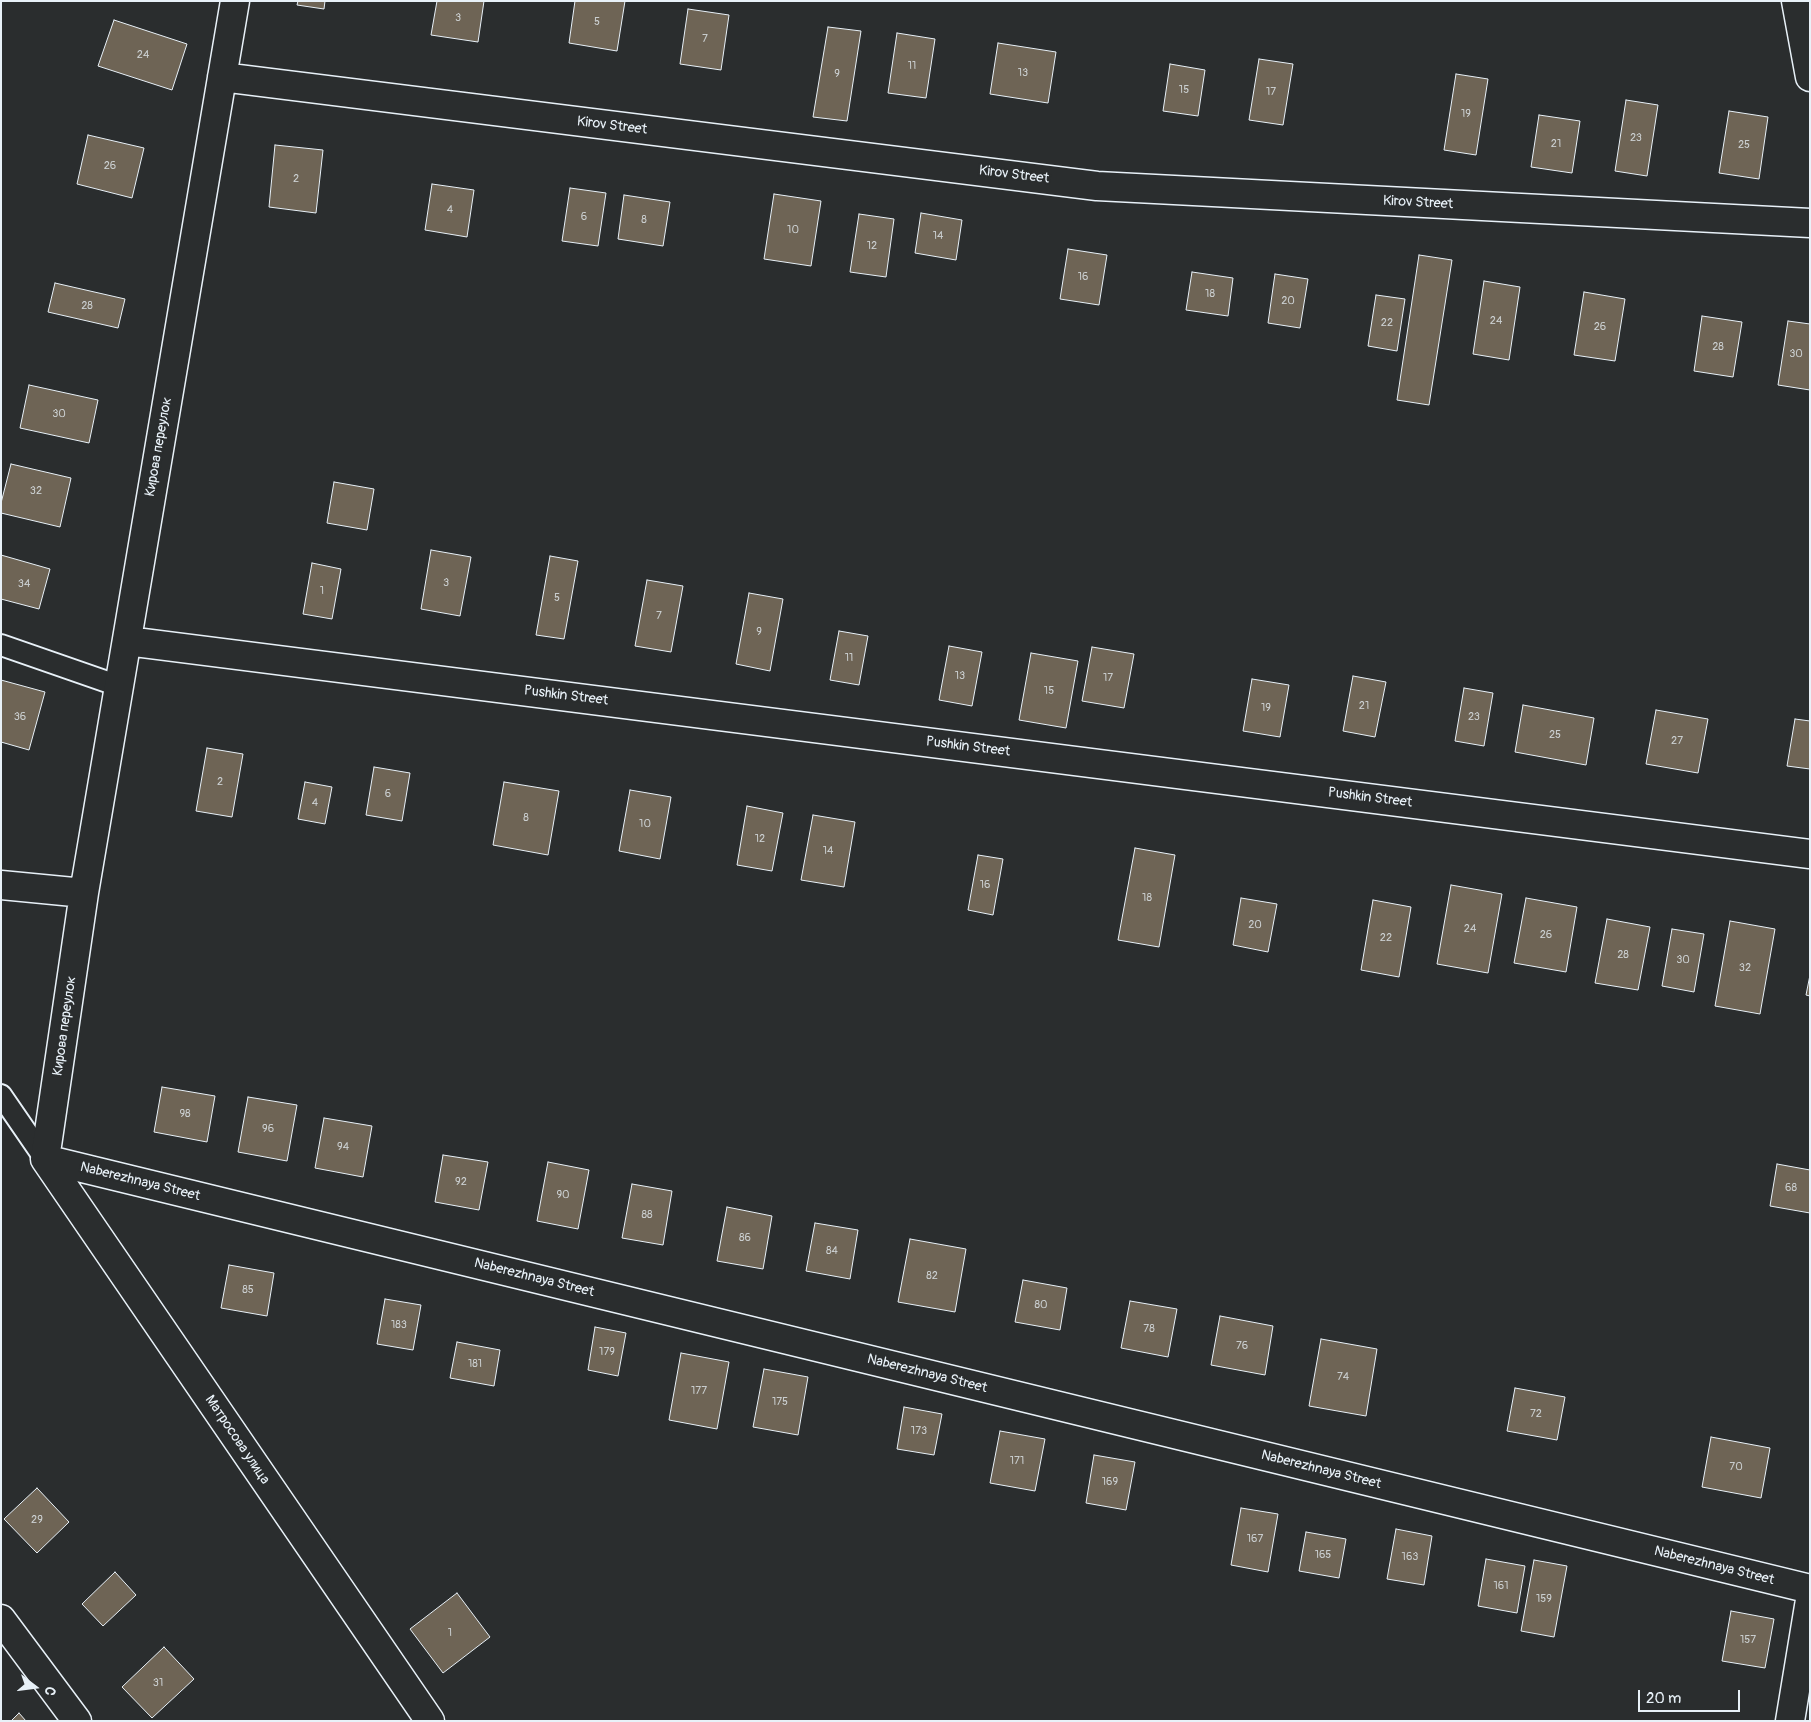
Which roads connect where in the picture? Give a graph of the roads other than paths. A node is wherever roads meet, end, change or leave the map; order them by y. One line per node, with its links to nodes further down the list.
1 (235, 1): 3 (street, Кирова переулок)
2 (1796, 1): 4 (street)
3 (222, 77): 5 (street, Kirov Street); 6 (street, Кирова переулок)
4 (1810, 77)
5 (1810, 223)
6 (127, 641): 8 (street, Кирова переулок); 9 (street, Pushkin Street)
7 (1, 645): 8 (lane)
8 (119, 686): 11 (street, Кирова переулок)
9 (1810, 854)
10 (1, 885): 11 (street)
11 (84, 893): 13 (street, Кирова переулок)
12 (1, 1095): 13 (lane)
13 (45, 1158): 14 (street, Naberezhnaya Street); 18 (street, Матросова улица)
14 (1810, 1590)
15 (1810, 1600): 19 (street)
16 (1, 1619): 17 (street)
17 (78, 1721)
18 (430, 1721)
19 (1790, 1721)

